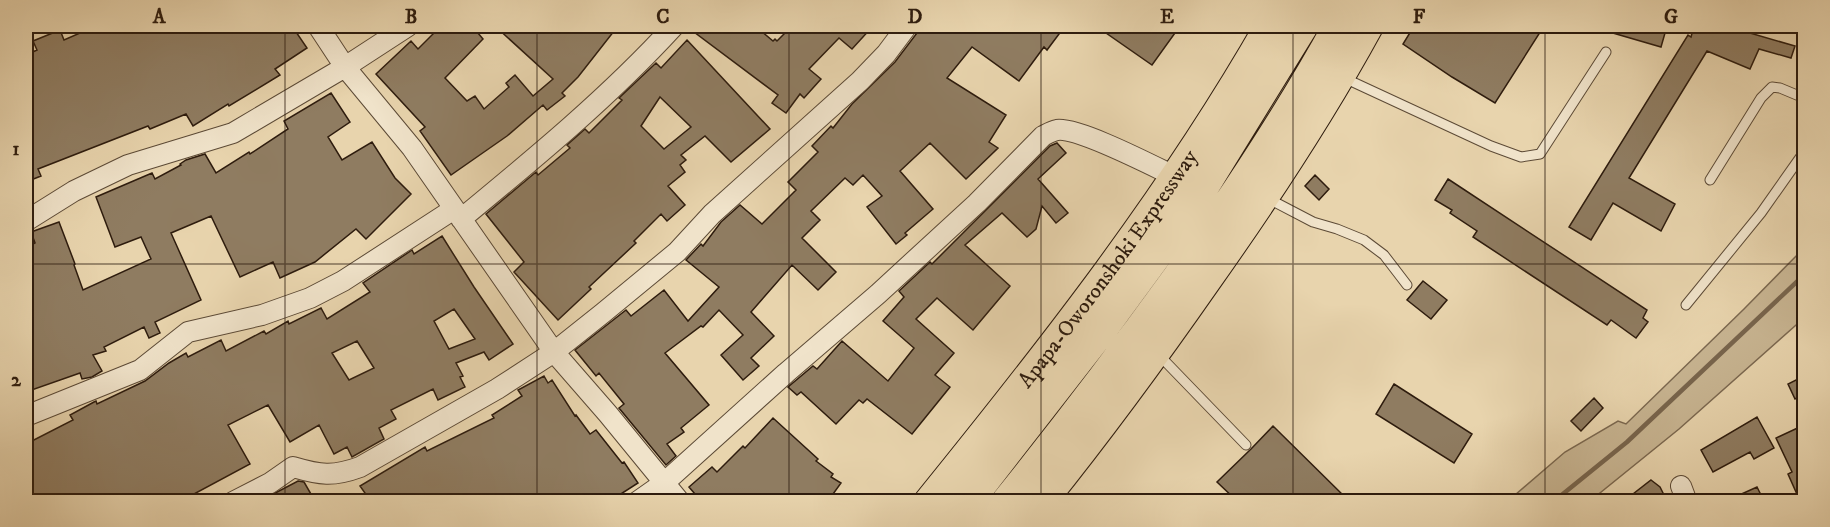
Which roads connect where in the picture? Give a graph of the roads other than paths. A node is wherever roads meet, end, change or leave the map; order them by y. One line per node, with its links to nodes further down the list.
1 (318, 26): 10 (street)
2 (408, 26): 10 (street)
3 (675, 26): 17 (street)
4 (907, 26): 21 (street)
5 (1270, 26): 14 (main road, Apapa-Oworonshoki Expressway)
6 (1301, 26): 30 (highway, Apapa-Oworonshoki Expressway)
7 (1340, 26): 31 (highway)
8 (1368, 26): 11 (main road)
9 (1606, 52): 11 (lane)
10 (345, 67): 17 (street); 18 (street)
11 (1340, 76): 16 (main road)
12 (1804, 98): 15 (lane)
13 (1804, 152): 20 (lane)
14 (1176, 177): 25 (street); 29 (main road, Apapa-Oworonshoki Expressway)
15 (1710, 180)
16 (1265, 197): 19 (lane); 22 (main road)
17 (458, 214): 21 (street); 23 (street)
18 (26, 220)
19 (1407, 285)
20 (1686, 306)
21 (554, 352): 25 (street); 26 (street)
22 (1156, 352): 24 (lane); 32 (main road)
23 (26, 416)
24 (1246, 445)
25 (664, 483): 27 (street); 28 (street)
26 (233, 501)
27 (637, 501)
28 (680, 501)
29 (929, 501)
30 (966, 501)
31 (1008, 501)
32 (1041, 501)

